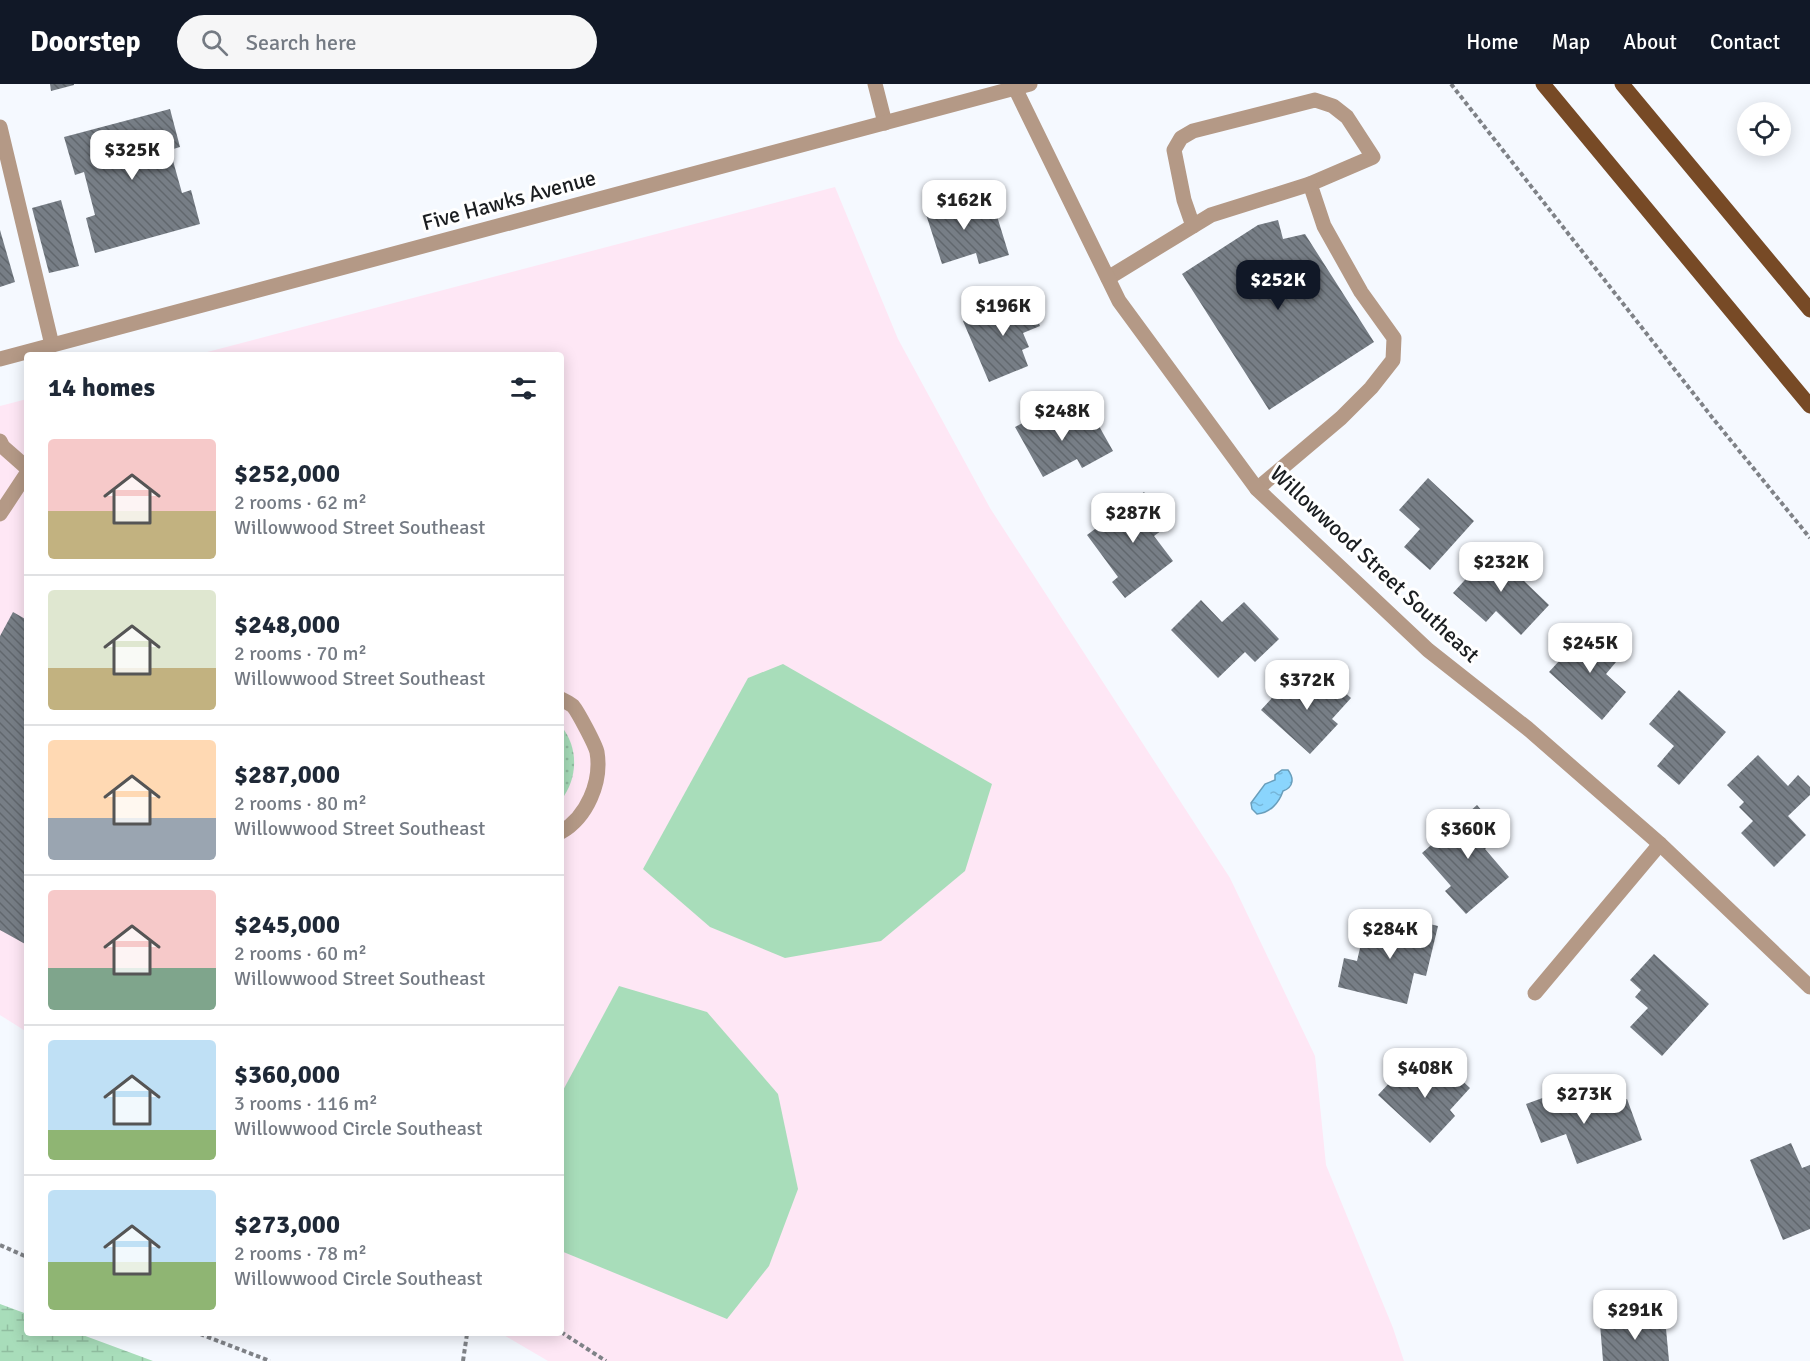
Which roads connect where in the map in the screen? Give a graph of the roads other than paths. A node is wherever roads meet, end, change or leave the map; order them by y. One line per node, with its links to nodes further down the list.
1 (875, 84): 5 (street)
2 (1543, 84): 15 (main road)
3 (1622, 84): 10 (main road)
4 (1023, 86): 5 (street, Five Hawks Avenue); 9 (street, Willowwood Street Southeast)
5 (885, 123): 11 (street, Five Hawks Avenue)
6 (0, 127): 11 (street)
7 (1310, 184): 8 (street); 8 (street); 19 (street)
8 (1192, 226): 9 (street)
9 (1108, 278): 19 (street, Willowwood Street Southeast)
10 (1810, 310)
11 (52, 345): 12 (street, Five Hawks Avenue)
12 (26, 352)
13 (24, 353): 14 (street, Five Hawks Avenue)
14 (0, 359)
15 (1810, 406)
16 (1, 445): 17 (street)
17 (24, 465)
18 (24, 478): 20 (street)
19 (1257, 489): 23 (street, Willowwood Street Southeast)
20 (0, 514)
21 (564, 701): 22 (street)
22 (564, 830)
23 (1660, 844): 24 (street, Willowwood Street Southeast); 25 (street)
24 (1810, 987)
25 (1535, 993)

